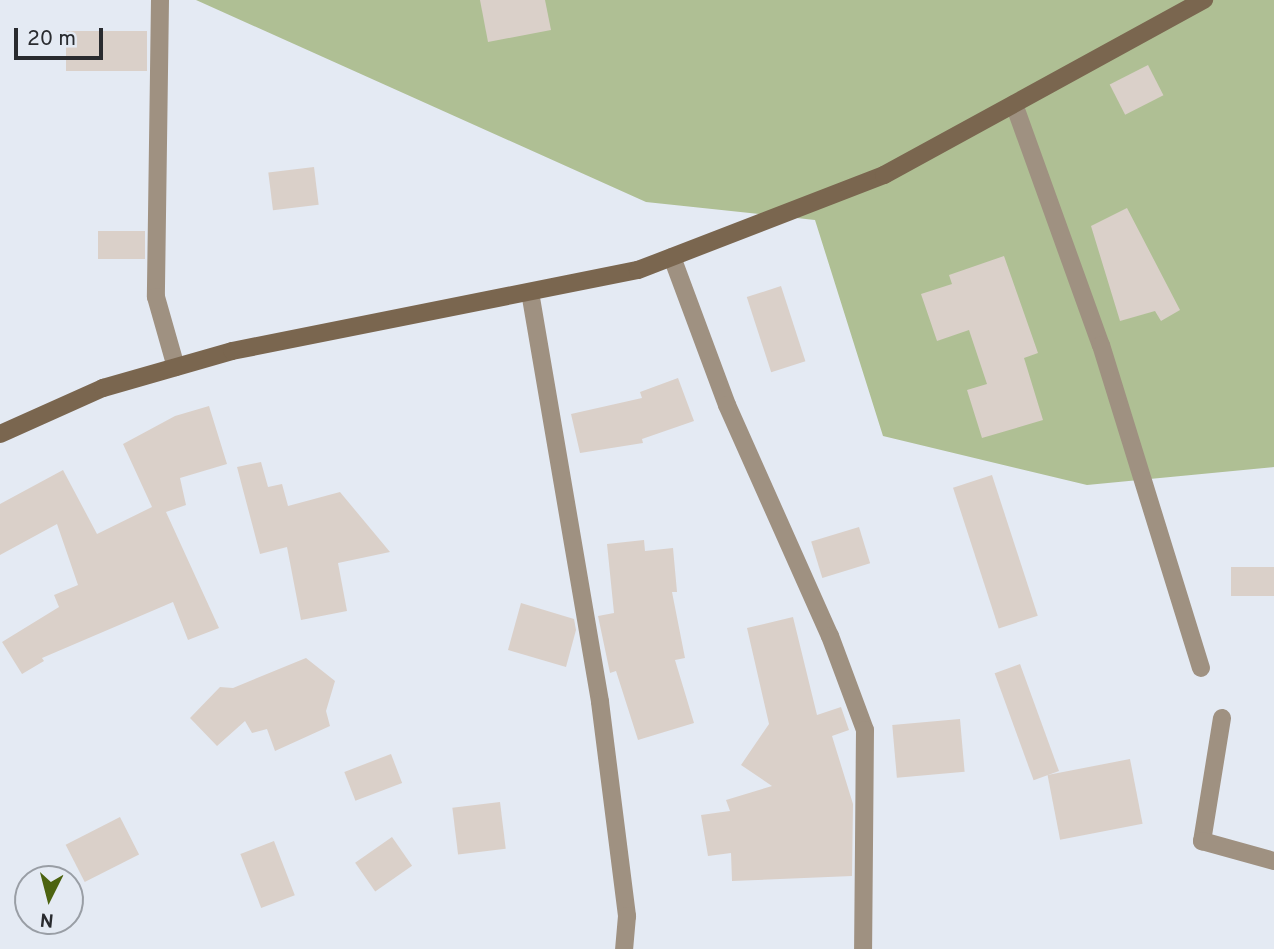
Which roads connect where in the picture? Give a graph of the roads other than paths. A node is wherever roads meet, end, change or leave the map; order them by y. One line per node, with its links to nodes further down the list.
1 (160, 0): 6 (street)
2 (1204, 0): 3 (street)
3 (1014, 104): 4 (street); 8 (street)
4 (673, 257): 5 (street); 12 (street)
5 (530, 292): 6 (street); 11 (street)
6 (176, 367): 7 (street)
7 (0, 434)
8 (1201, 668)
9 (1222, 718): 10 (street)
10 (1274, 861)
11 (624, 949)
12 (863, 949)

